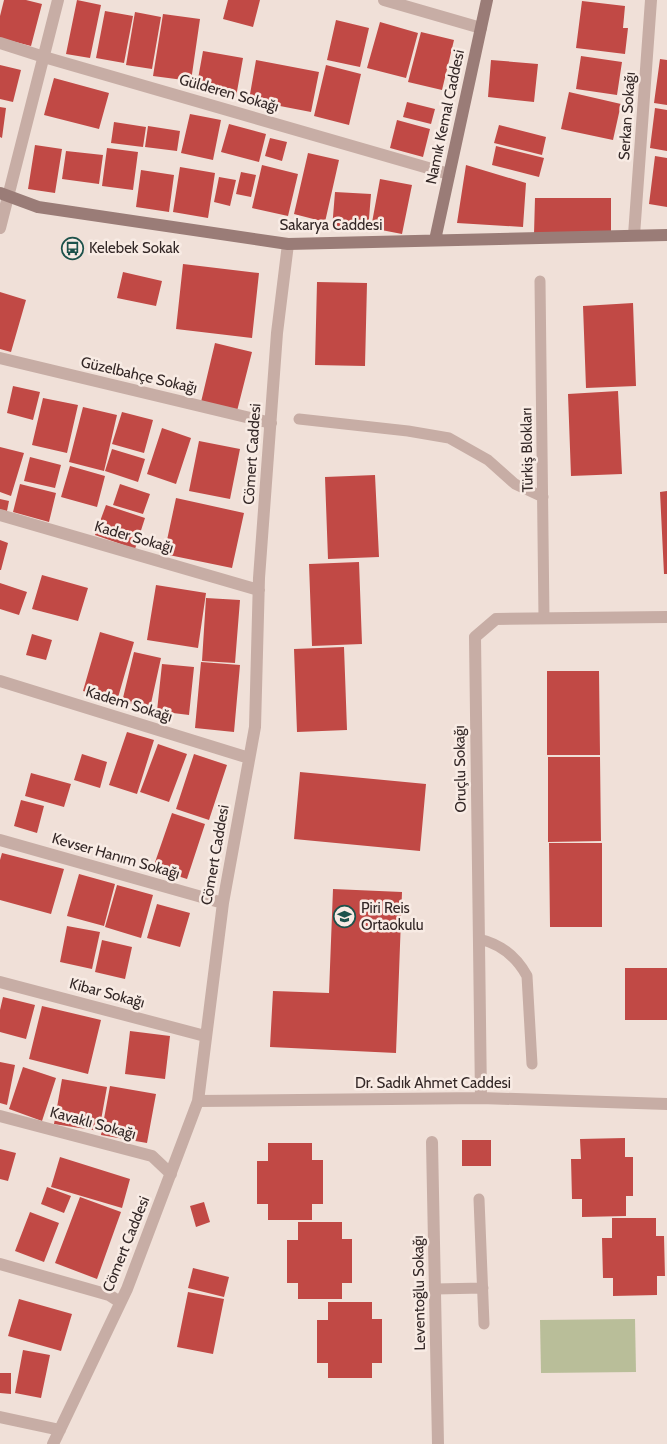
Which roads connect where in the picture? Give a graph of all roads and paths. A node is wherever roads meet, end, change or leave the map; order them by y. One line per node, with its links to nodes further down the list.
1 (58, 0): 7 (street)
2 (384, 0): 5 (street)
3 (487, 0): 5 (street, Namık Kemal Caddesi)
4 (651, 0): 11 (street, Serkan Sokağı)
5 (481, 28): 8 (street, Namık Kemal Caddesi)
6 (0, 42): 7 (street, Gülderen Sokağı)
7 (44, 57): 8 (street, Gülderen Sokağı); 9 (street)
8 (449, 174): 13 (street, Namık Kemal Caddesi)
9 (4, 194): 10 (street); 14 (street, Sakarya Caddesi)
10 (0, 228)
11 (634, 235): 12 (street, Sakarya Caddesi); 13 (street, Sakarya Caddesi)
12 (667, 235)
13 (434, 240): 14 (street, Sakarya Caddesi)
14 (288, 244): 18 (street, Cömert Caddesi)
15 (540, 281): 19 (lane, Türkiş Blokları)
16 (0, 358): 18 (street, Güzelbahçe Sokağı)
17 (298, 419): 19 (lane)
18 (271, 423): 21 (street, Cömert Caddesi)
19 (543, 497): 23 (lane, Türkiş Blokları)
20 (0, 516): 21 (street, Kader Sokağı)
21 (259, 590): 25 (street, Cömert Caddesi)
22 (667, 617): 23 (street, Oruçlu Sokağı)
23 (544, 618): 28 (street, Oruçlu Sokağı)
24 (0, 681): 25 (street, Kadem Sokağı)
25 (249, 758): 27 (street, Cömert Caddesi)
26 (0, 840): 27 (street, Kevser Hanım Sokağı)
27 (223, 903): 30 (street, Cömert Caddesi)
28 (479, 939): 31 (lane); 32 (street, Oruçlu Sokağı)
29 (0, 982): 30 (street, Kibar Sokağı)
30 (205, 1036): 33 (street, Cömert Caddesi)
31 (532, 1064)
32 (481, 1098): 33 (street, Dr. Sadık Ahmet Caddesi); 34 (street, Dr. Sadık Ahmet Caddesi)
33 (198, 1101): 37 (street, Cömert Caddesi)
34 (667, 1104)
35 (0, 1116): 37 (street, Kavaklı Sokağı)
36 (432, 1142): 41 (street, Leventoğlu Sokağı)
37 (171, 1174): 42 (street, Cömert Caddesi)
38 (479, 1199): 40 (lane)
39 (0, 1264): 42 (street)
40 (483, 1288): 41 (lane); 43 (lane)
41 (435, 1289): 47 (street, Leventoğlu Sokağı)
42 (120, 1302): 45 (street, Cömert Caddesi)
43 (484, 1324)
44 (0, 1417): 45 (street)
45 (60, 1430): 46 (street, Cömert Caddesi)
46 (53, 1444)
47 (438, 1444)

